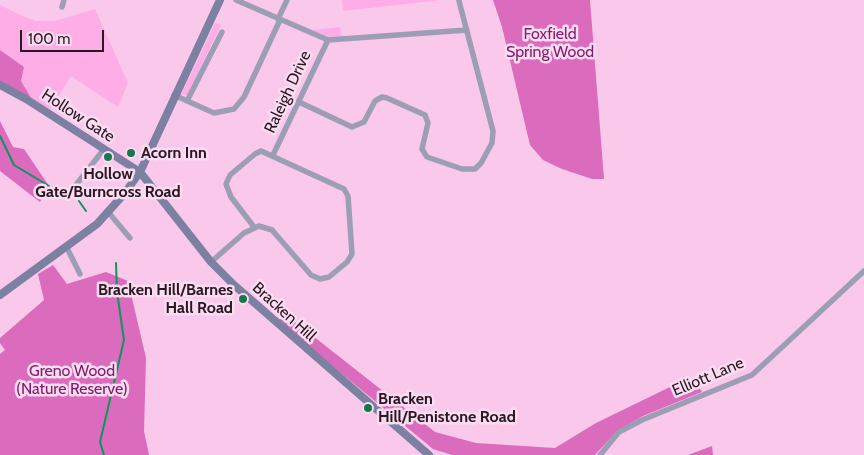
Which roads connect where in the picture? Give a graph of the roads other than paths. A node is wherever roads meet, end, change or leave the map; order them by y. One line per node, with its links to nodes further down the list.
1 (64, 0): 6 (street)
2 (220, 0): 12 (street)
3 (236, 0): 7 (street)
4 (287, 0): 7 (street)
5 (458, 1): 8 (street)
6 (62, 7)
7 (279, 19): 10 (street); 13 (street)
8 (467, 30): 10 (street); 14 (street)
9 (222, 32): 13 (street)
10 (328, 40): 14 (street, Raleigh Drive)
11 (0, 85): 15 (street, Hollow Gate)
12 (174, 95): 13 (street); 17 (street)
13 (187, 101)
14 (299, 102): 16 (street, Raleigh Drive)
15 (104, 149): 17 (street, Hollow Gate); 18 (street)
16 (273, 155): 20 (street); 20 (street)
17 (140, 172): 19 (street); 23 (street, Bracken Hill)
18 (53, 189)
19 (109, 213): 21 (street); 22 (street)
20 (254, 226): 23 (street)
21 (130, 238)
22 (67, 248): 25 (street); 26 (street)
23 (211, 262): 27 (street, Bracken Hill)
24 (864, 271): 28 (street, Elliott Lane)
25 (80, 274)
26 (0, 295)
27 (429, 455)
28 (600, 455)

